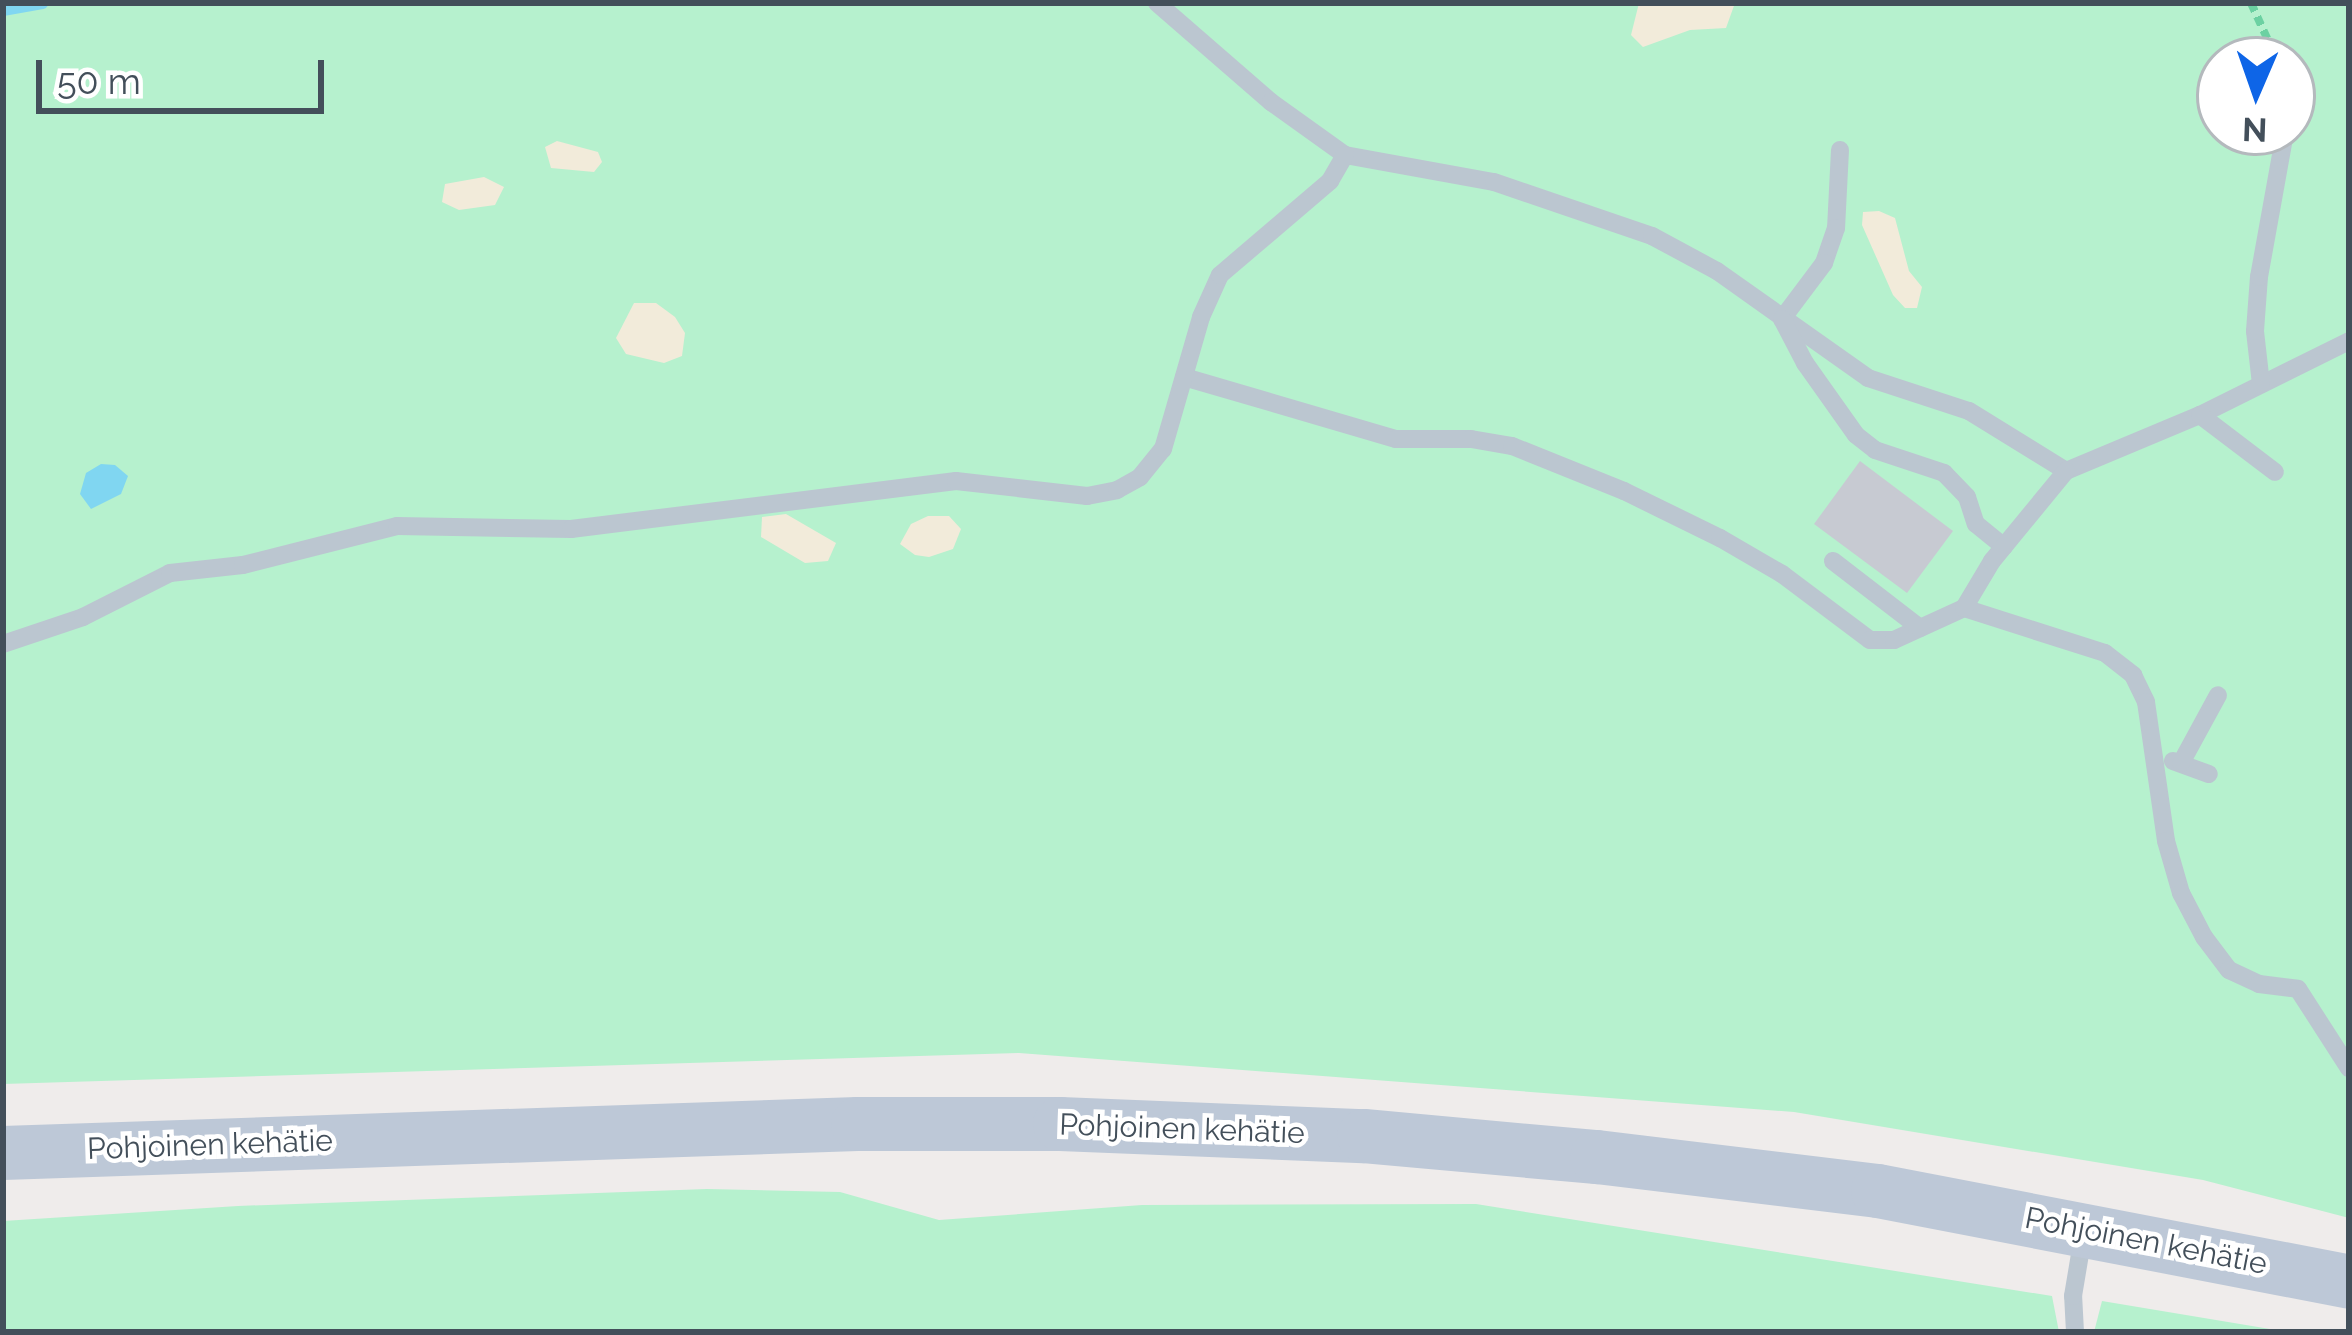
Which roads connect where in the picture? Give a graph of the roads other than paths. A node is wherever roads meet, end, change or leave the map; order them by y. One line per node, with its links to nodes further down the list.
1 (1157, 3): 3 (lane)
2 (1840, 150): 5 (lane)
3 (1345, 155): 5 (lane); 7 (lane)
4 (2281, 156): 8 (lane)
5 (1782, 319): 10 (lane); 12 (lane)
6 (2349, 340): 8 (lane)
7 (1184, 377): 15 (lane); 16 (lane)
8 (2261, 384): 9 (lane)
9 (2200, 415): 10 (lane); 11 (lane)
10 (2066, 471): 12 (lane)
11 (2276, 472)
12 (2004, 547): 14 (lane)
13 (1833, 561): 15 (lane)
14 (1964, 608): 15 (lane); 18 (lane)
15 (1920, 628)
16 (3, 644)
17 (2218, 695): 19 (lane)
18 (2158, 755): 19 (lane); 21 (lane)
19 (2181, 763): 20 (lane)
20 (2209, 774)
21 (2349, 1068)
22 (3, 1153): 23 (main road, Pohjoinen kehätie)
23 (2084, 1227): 24 (main road, Pohjoinen kehätie); 25 (lane)
24 (2349, 1282)
25 (2075, 1332)

